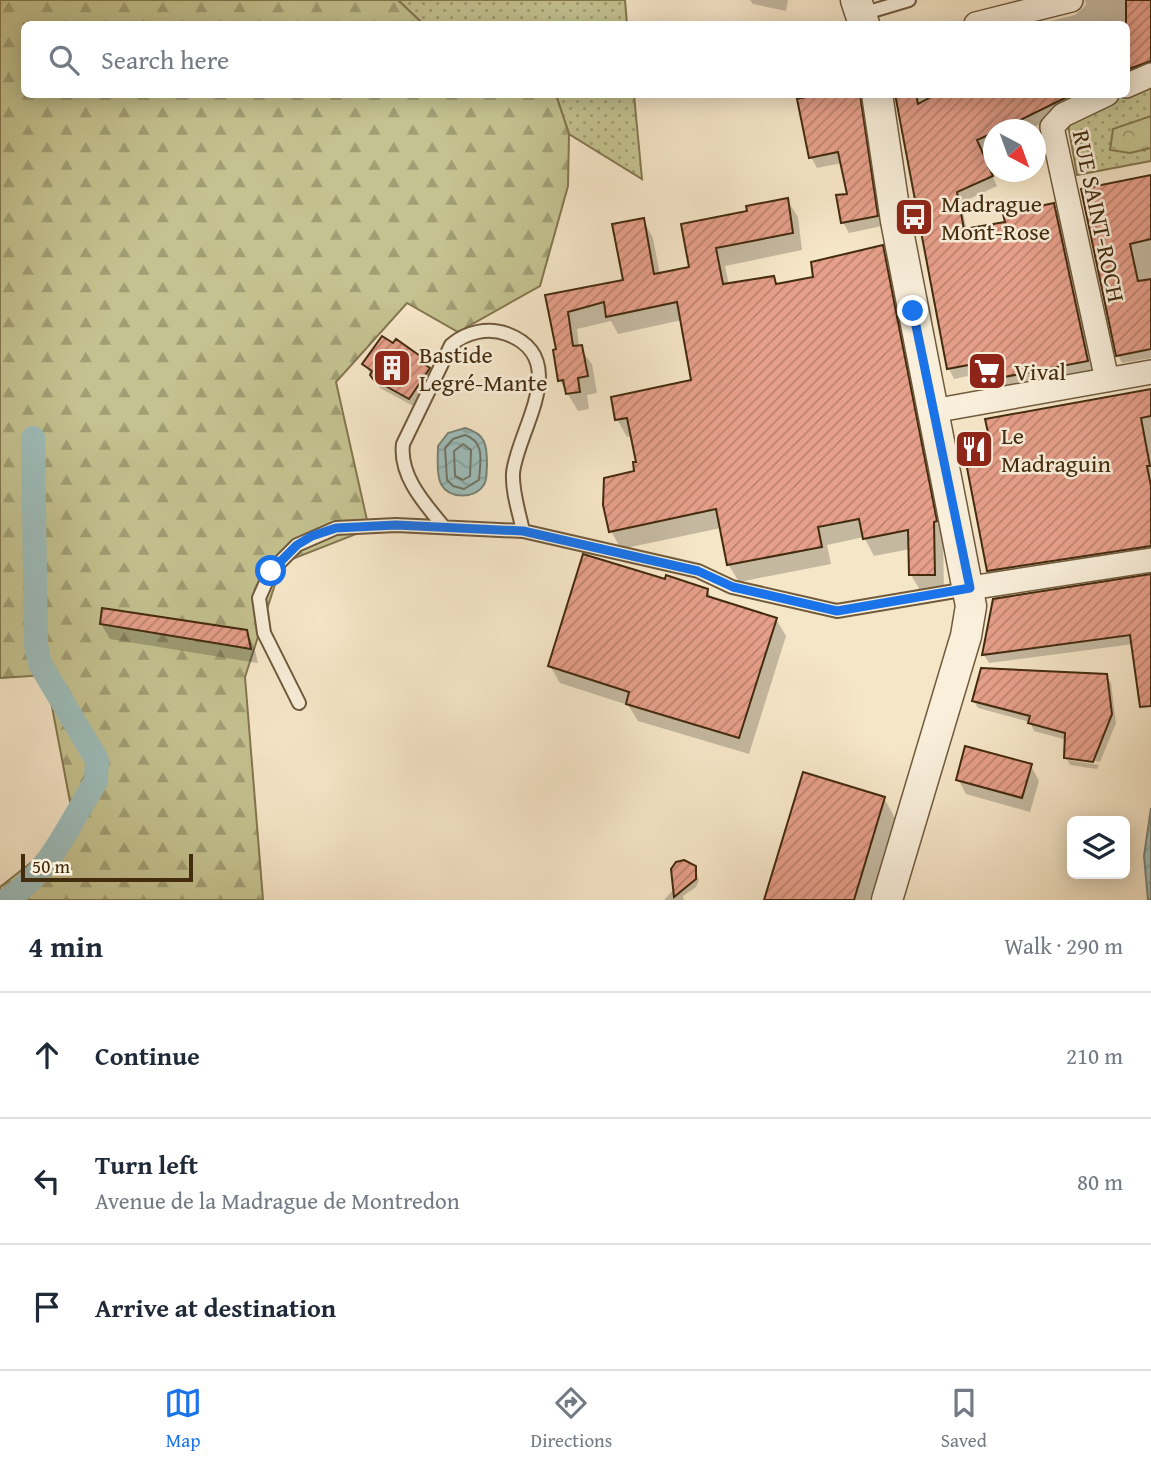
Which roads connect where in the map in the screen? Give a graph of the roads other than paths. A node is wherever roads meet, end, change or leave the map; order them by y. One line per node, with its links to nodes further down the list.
1 (909, 0): 3 (lane)
2 (1071, 0): 4 (street)
3 (861, 13)
4 (988, 21)
5 (1151, 75): 6 (street)
6 (1130, 84)
7 (878, 98): 11 (street)
8 (1099, 98): 10 (street, RUE SAINT-ROCH)
9 (1151, 372): 10 (street)
10 (1107, 380): 11 (street)
11 (933, 411): 15 (street)
12 (444, 527): 13 (lane); 13 (lane); 16 (lane)
13 (523, 531): 15 (lane)
14 (1151, 560): 15 (street)
15 (970, 588): 17 (street)
16 (299, 703)
17 (887, 900)

